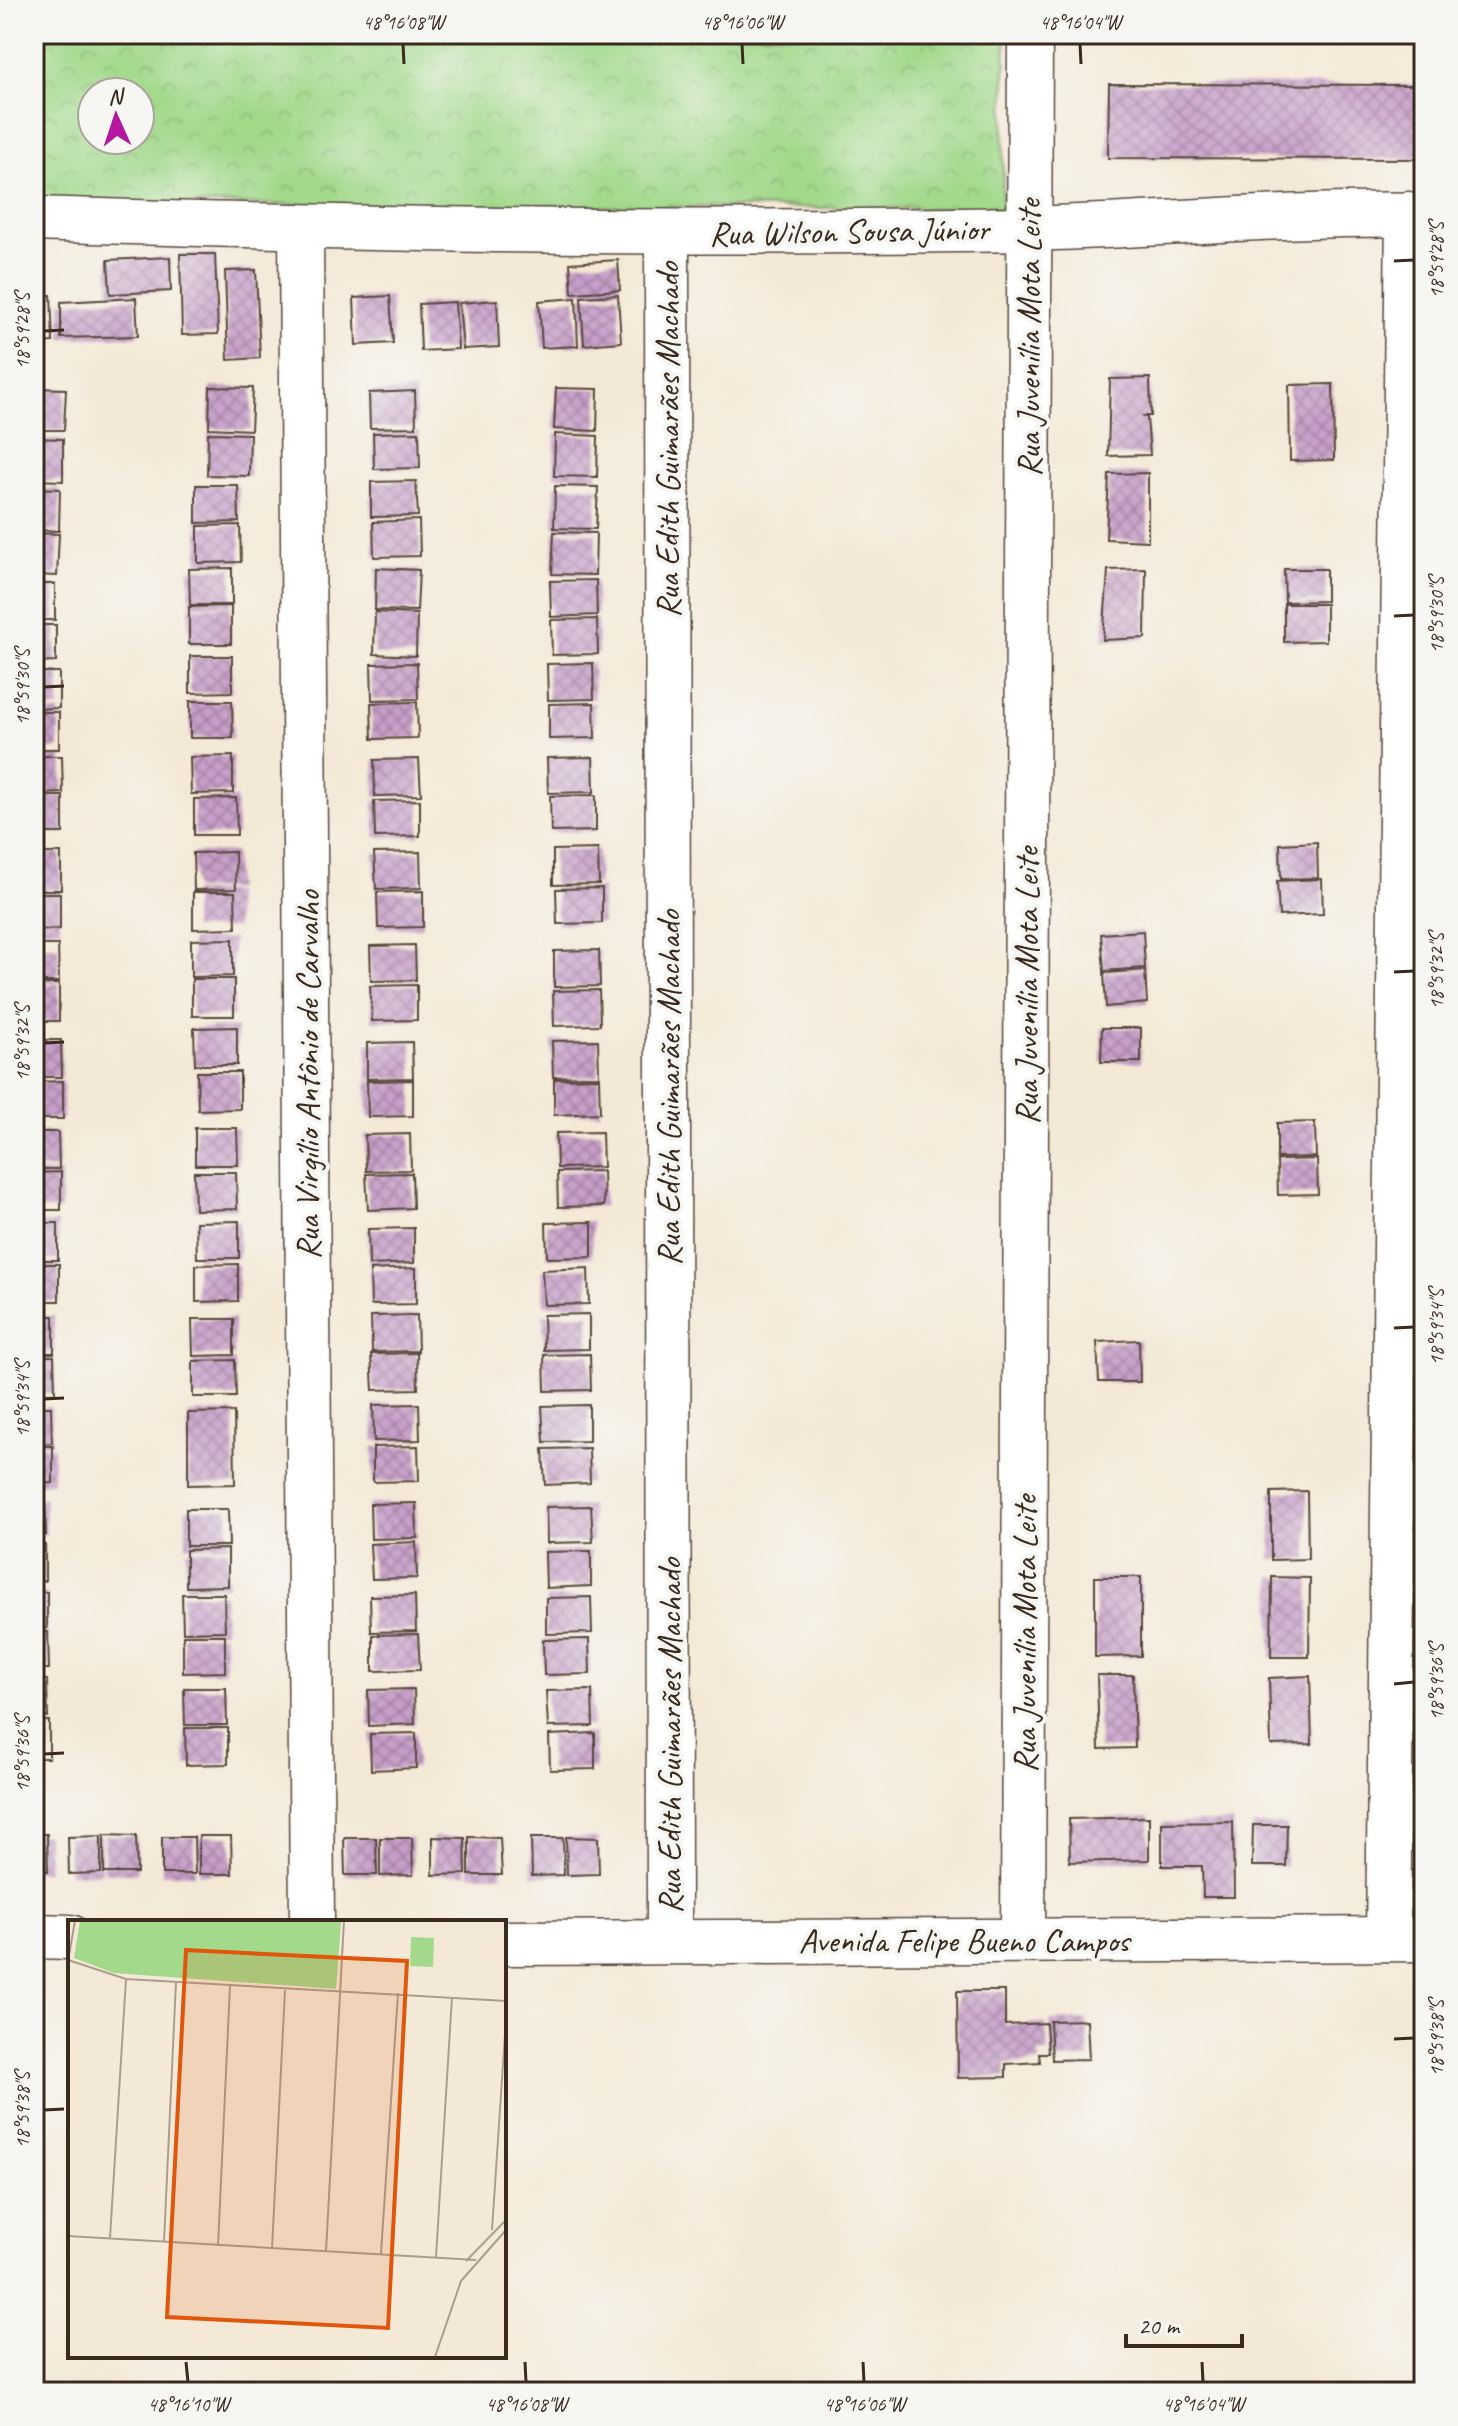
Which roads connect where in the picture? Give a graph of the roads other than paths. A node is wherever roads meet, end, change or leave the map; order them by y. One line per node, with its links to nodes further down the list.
1 (1030, 34): 5 (street, Rua Juvenília Mota Leite)
2 (1416, 215): 5 (street, Rua Wilson Sousa Júnior); 11 (street)
3 (34, 219): 4 (street, Rua Wilson Sousa Júnior)
4 (301, 228): 6 (street, Rua Wilson Sousa Júnior); 7 (street, Rua Virgílio Antônio de Carvalho)
5 (1028, 229): 6 (street, Rua Wilson Sousa Júnior); 10 (street, Rua Juvenília Mota Leite)
6 (667, 233): 12 (street, Rua Edith Guimarães Machado)
7 (312, 1920)
8 (34, 1936): 9 (street)
9 (68, 1937)
10 (1023, 1939): 11 (street, Avenida Felipe Bueno Campos); 12 (street, Avenida Felipe Bueno Campos)
11 (1406, 1939)
12 (669, 1942): 13 (street, Avenida Felipe Bueno Campos)
13 (506, 1943)

